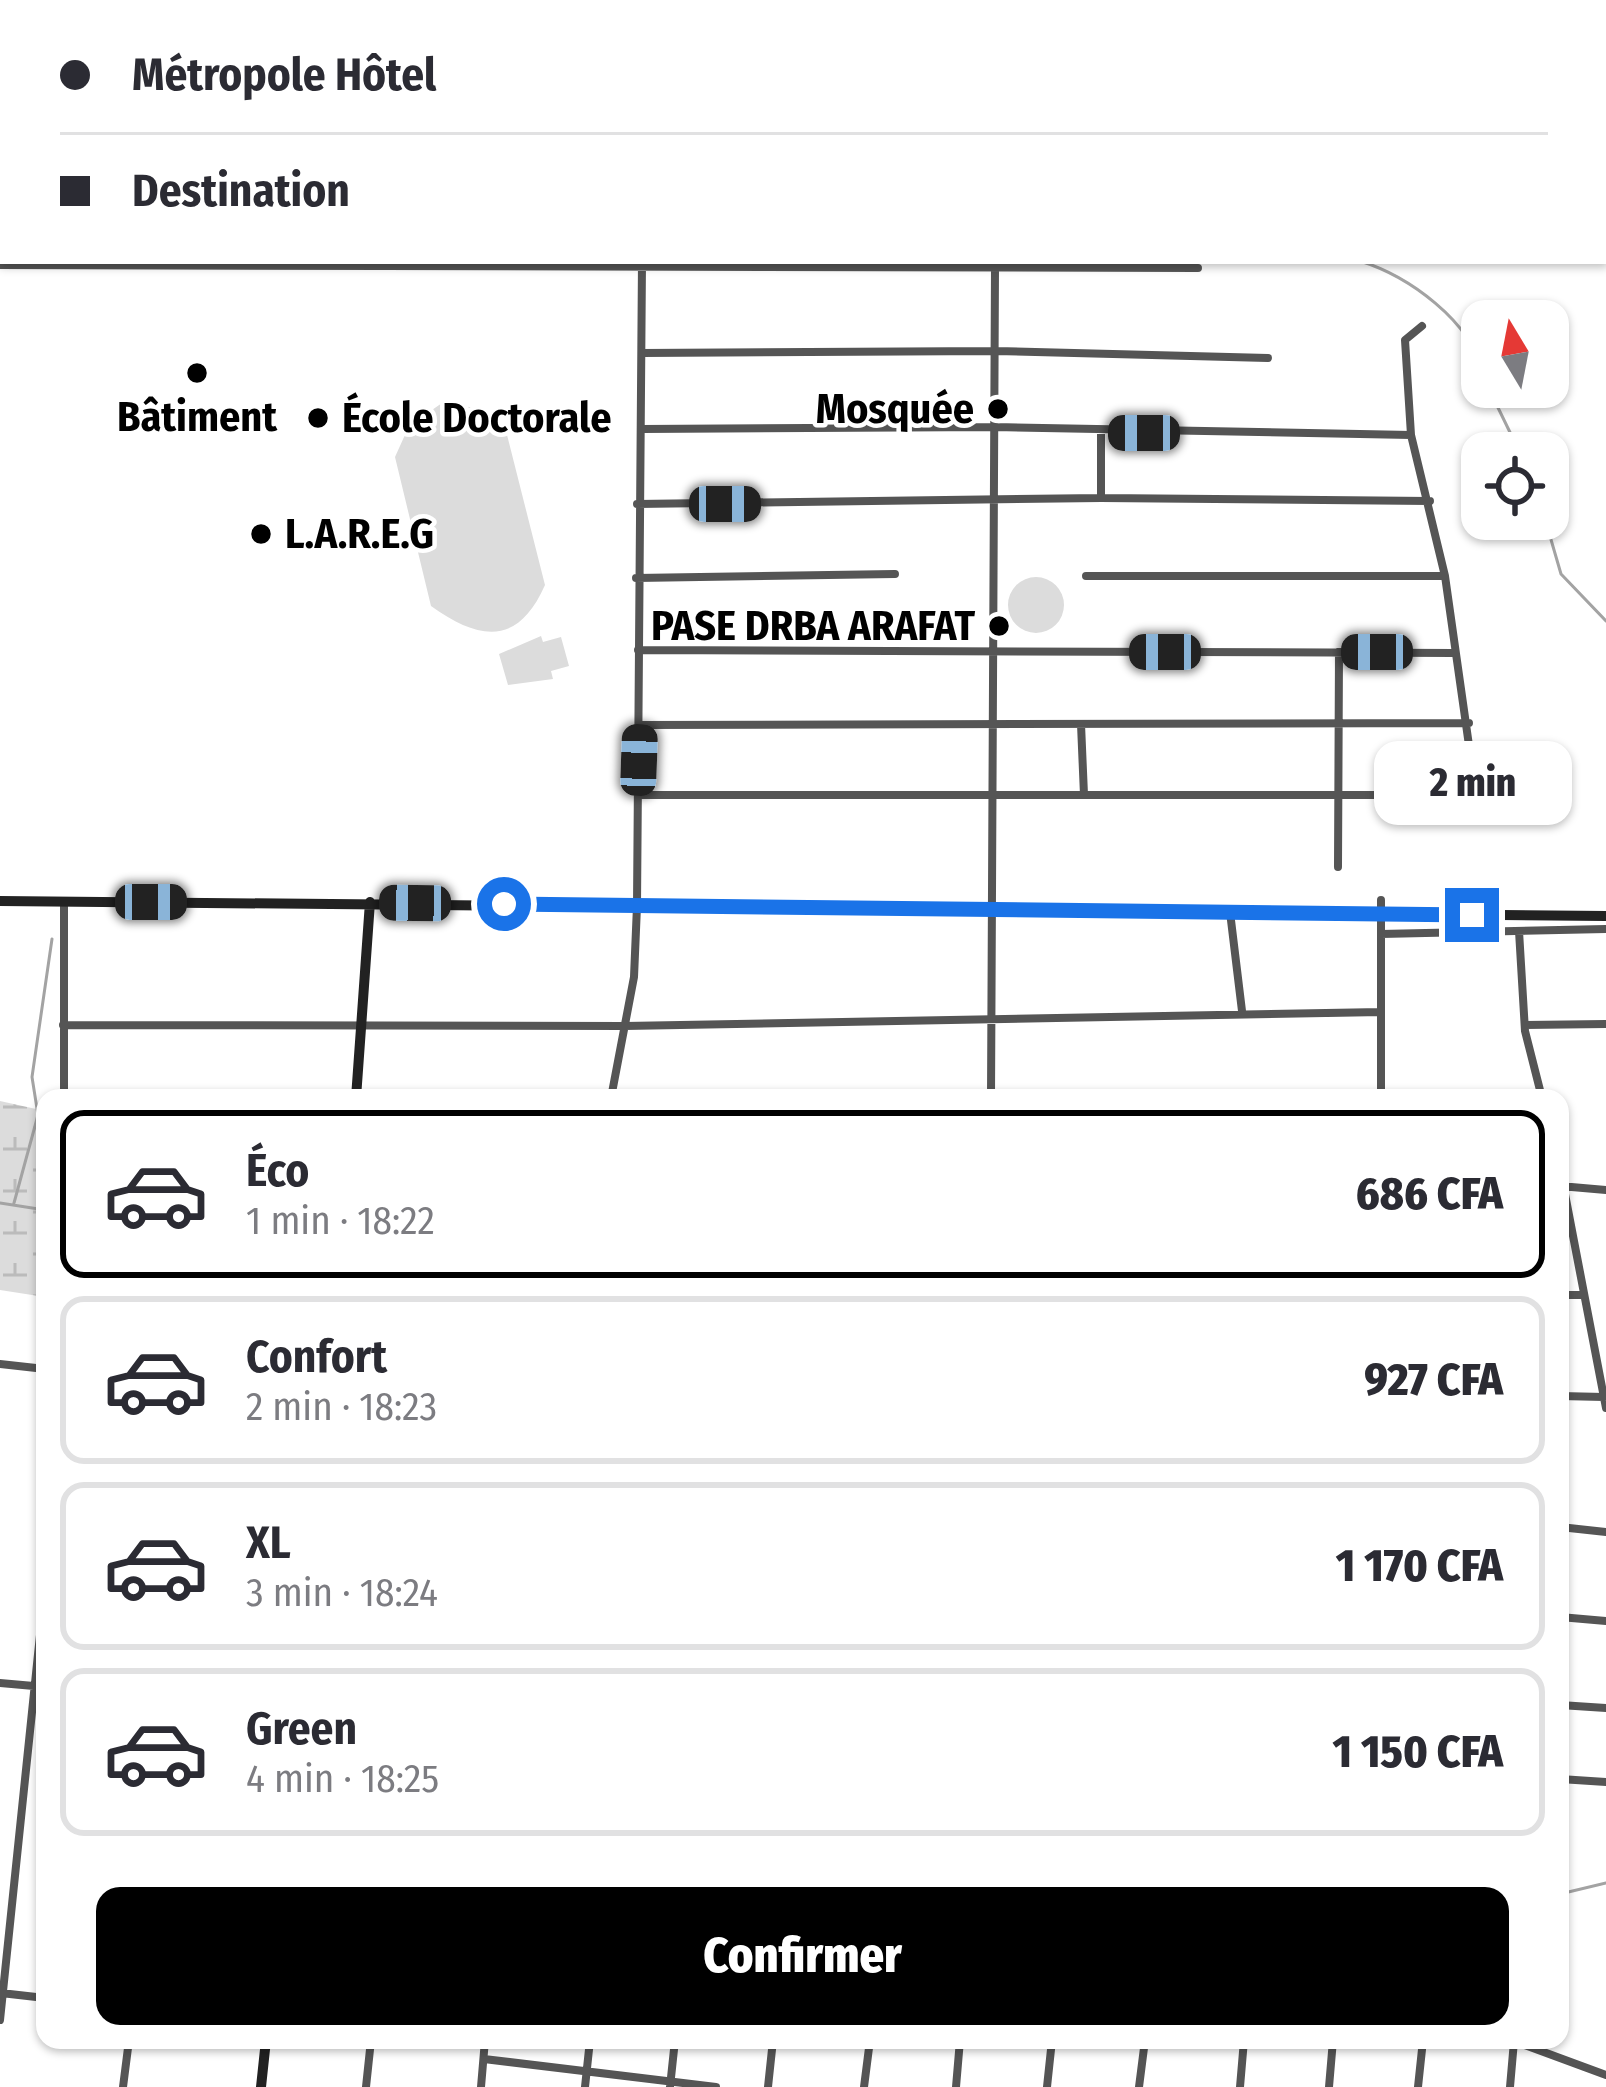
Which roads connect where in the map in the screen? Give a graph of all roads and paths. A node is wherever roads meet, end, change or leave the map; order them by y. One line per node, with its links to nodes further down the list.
1 (64, 264): 3 (street)
2 (340, 264): 4 (street)
3 (0, 265)
4 (552, 265): 5 (street)
5 (642, 265): 6 (street); 11 (street)
6 (870, 265): 7 (street)
7 (995, 268): 8 (street); 10 (street)
8 (1198, 268)
9 (1422, 326): 16 (street)
10 (995, 351): 11 (street); 12 (street); 13 (street)
11 (642, 353): 14 (street)
12 (1268, 358)
13 (995, 427): 14 (street); 15 (street); 19 (street)
14 (642, 429): 20 (street)
15 (1101, 432): 16 (street); 17 (street)
16 (1411, 435): 18 (street)
17 (1101, 498): 18 (street); 19 (street)
18 (1430, 501): 23 (street)
19 (993, 503): 20 (street); 26 (street)
20 (637, 504): 24 (street)
21 (895, 574): 24 (street)
22 (1086, 576): 23 (street)
23 (1445, 577): 28 (street)
24 (636, 578): 25 (street)
25 (638, 650): 26 (street); 33 (street)
26 (991, 651): 27 (street); 30 (street)
27 (1339, 652): 28 (street); 32 (street)
28 (1454, 653): 29 (street)
29 (1469, 723): 32 (street); 37 (street)
30 (991, 724): 31 (street); 33 (street); 35 (street)
31 (1081, 724): 32 (street); 36 (street)
32 (1338, 724): 37 (street)
33 (640, 725): 34 (street)
34 (638, 795): 35 (street); 43 (street)
35 (990, 795): 36 (street); 44 (street)
36 (1084, 795): 37 (street)
37 (1338, 795): 38 (street)
38 (1338, 867)
39 (1381, 900): 46 (street)
40 (0, 901): 41 (street)
41 (64, 902): 42 (street); 55 (street)
42 (370, 902): 43 (street); 56 (street)
43 (637, 906): 44 (street); 58 (street)
44 (992, 909): 45 (street); 53 (street)
45 (1230, 912): 46 (street); 51 (street)
46 (1381, 914): 47 (street); 50 (street)
47 (1606, 916)
48 (1606, 929): 49 (street)
49 (1519, 932): 50 (street); 57 (street)
50 (1381, 934): 52 (street)
51 (1242, 1011): 52 (street); 53 (street)
52 (1381, 1012): 63 (street)
53 (992, 1022): 58 (street); 62 (street)
54 (1606, 1024): 57 (street)
55 (63, 1025): 56 (street); 59 (street)
56 (362, 1025): 58 (street); 60 (street)
57 (1525, 1025): 64 (street)
58 (625, 1026): 61 (street)
59 (64, 1089)
60 (357, 1089)
61 (613, 1089)
62 (991, 1089)
63 (1381, 1089)
64 (1539, 1089)
65 (1569, 1187): 66 (street)
66 (1606, 1190)
67 (1569, 1224): 69 (street)
68 (1569, 1295): 69 (street)
69 (1582, 1295): 71 (street)
70 (1606, 1352): 71 (street)
71 (1592, 1354): 75 (street)
72 (0, 1364): 73 (street)
73 (36, 1368)
74 (1569, 1396): 75 (street)
75 (1604, 1397): 76 (street)
76 (1606, 1408)
77 (1569, 1528): 78 (street)
78 (1606, 1532)
79 (1569, 1618): 80 (street)
80 (1606, 1621)
81 (36, 1656): 83 (street)
82 (0, 1683): 83 (street)
83 (32, 1686): 84 (street); 89 (street)
84 (36, 1686)
85 (1569, 1706): 86 (street)
86 (1606, 1708)
87 (1569, 1779): 88 (street)
88 (1606, 1782)
89 (1, 1993): 90 (street); 91 (street)
90 (36, 1997)
91 (0, 2020)
92 (128, 2049): 112 (street)
93 (265, 2049): 113 (street)
94 (370, 2049): 114 (street)
95 (485, 2049): 108 (street)
96 (589, 2049): 109 (street)
97 (673, 2049): 111 (street)
98 (772, 2049): 118 (street)
99 (869, 2049): 119 (street)
100 (959, 2049): 120 (street)
101 (1051, 2049): 121 (street)
102 (1144, 2049): 122 (street)
103 (1243, 2049): 123 (street)
104 (1332, 2049): 124 (street)
105 (1422, 2049): 125 (street)
106 (1512, 2049): 126 (street)
107 (1534, 2049): 110 (street)
108 (484, 2060): 109 (street); 115 (street)
109 (587, 2072): 111 (street); 116 (street)
110 (1601, 2074): 127 (street)
111 (671, 2084): 117 (street)
112 (123, 2087)
113 (260, 2087)
114 (366, 2087)
115 (481, 2087)
116 (585, 2087)
117 (716, 2087)
118 (768, 2087)
119 (864, 2087)
120 (956, 2087)
121 (1047, 2087)
122 (1139, 2087)
123 (1240, 2087)
124 (1329, 2087)
125 (1418, 2087)
126 (1510, 2087)
127 (1594, 2087)

